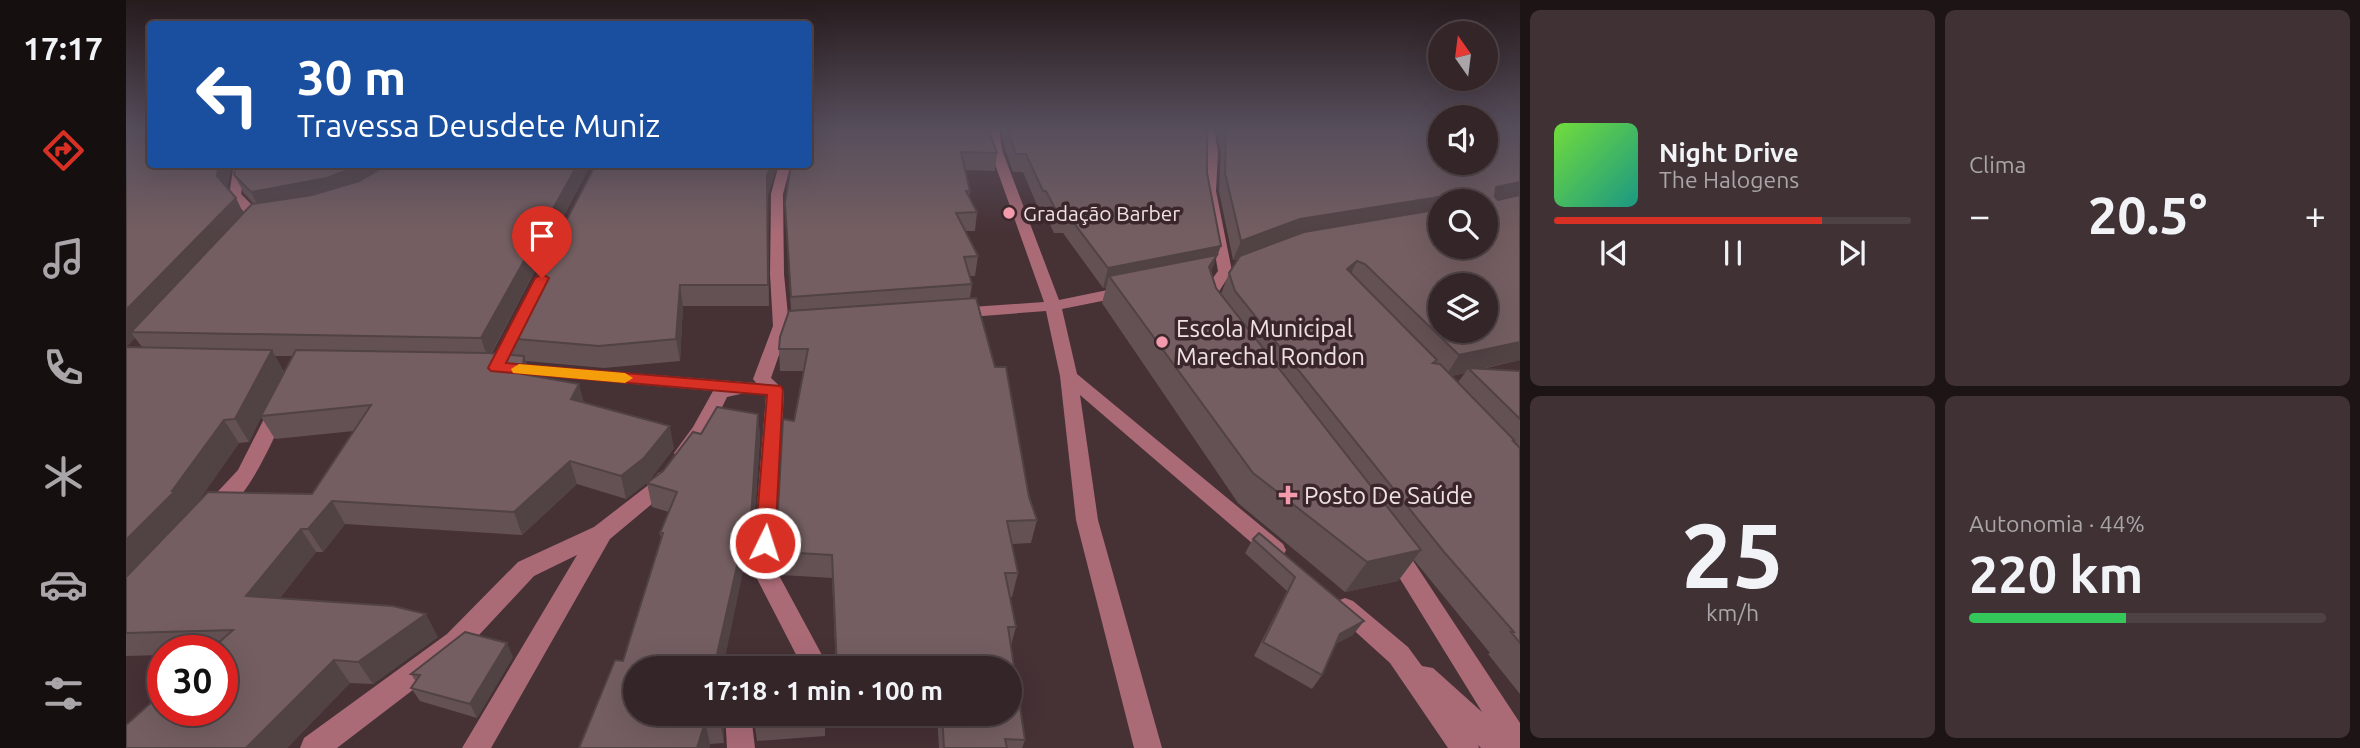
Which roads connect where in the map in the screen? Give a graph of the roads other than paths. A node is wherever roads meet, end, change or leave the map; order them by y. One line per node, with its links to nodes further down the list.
1 (1001, 164): 9 (street)
2 (1211, 164): 6 (street)
3 (239, 168): 5 (street)
4 (784, 168): 15 (street)
5 (274, 217)
6 (1231, 269): 7 (street); 11 (street)
7 (1199, 276)
8 (1146, 287): 9 (street)
9 (1053, 306): 10 (street); 13 (street)
10 (944, 314)
11 (1224, 324)
12 (494, 363): 15 (street)
13 (1069, 376): 19 (street); 27 (street)
14 (287, 389): 16 (street)
15 (775, 390): 17 (street); 22 (street)
16 (203, 522)
17 (602, 533): 24 (street); 25 (street)
18 (1384, 538): 30 (street)
19 (1293, 565)
20 (1325, 592): 21 (street)
21 (1399, 655): 28 (street); 29 (street)
22 (810, 656)
23 (739, 726): 26 (street)
24 (314, 748)
25 (476, 748)
26 (741, 748)
27 (1148, 748)
28 (1465, 748)
29 (1502, 748)
30 (1520, 748)

